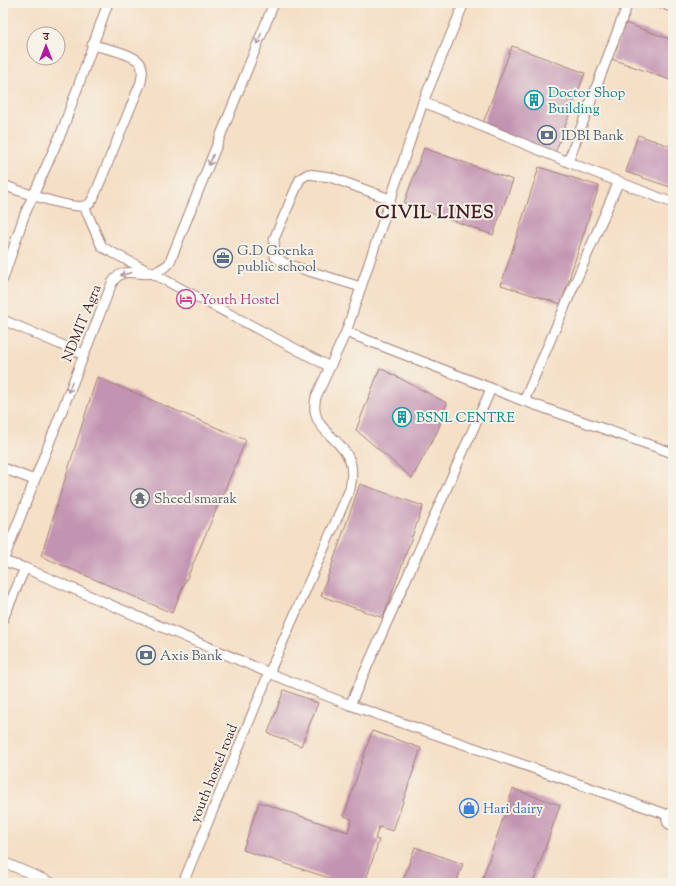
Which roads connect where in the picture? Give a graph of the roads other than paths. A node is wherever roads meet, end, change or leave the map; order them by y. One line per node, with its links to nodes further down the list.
1 (274, 3): 16 (lane, one-way to 16)
2 (464, 3): 8 (lane, youth hostel road)
3 (628, 3): 9 (lane)
4 (662, 3): 6 (lane)
5 (106, 4): 7 (lane)
6 (673, 8)
7 (92, 45): 12 (lane); 15 (lane)
8 (423, 102): 9 (lane); 13 (lane, youth hostel road)
9 (568, 162): 10 (lane)
10 (619, 181): 14 (lane); 24 (lane)
11 (3, 186): 12 (lane)
12 (33, 196): 15 (lane); 17 (lane)
13 (390, 199): 18 (lane, youth hostel road); 18 (lane)
14 (673, 203)
15 (84, 206): 16 (lane)
16 (152, 274): 21 (lane, NDMIT Agra, one-way to 21); 22 (lane)
17 (3, 279)
18 (361, 287): 20 (lane, youth hostel road)
19 (3, 320): 21 (lane)
20 (346, 332): 22 (lane, youth hostel road); 23 (lane)
21 (83, 354): 27 (lane, NDMIT Agra, one-way to 27)
22 (330, 367): 31 (lane, youth hostel road)
23 (491, 389): 24 (lane); 32 (lane)
24 (524, 401): 25 (lane)
25 (673, 453)
26 (3, 468): 27 (lane)
27 (34, 480): 28 (lane, NDMIT Agra)
28 (3, 561): 29 (lane)
29 (25, 568): 30 (lane); 31 (lane)
30 (3, 619)
31 (269, 673): 32 (lane); 36 (lane, youth hostel road)
32 (350, 705): 33 (lane)
33 (673, 820)
34 (3, 862): 35 (lane)
35 (52, 883)
36 (182, 883)

